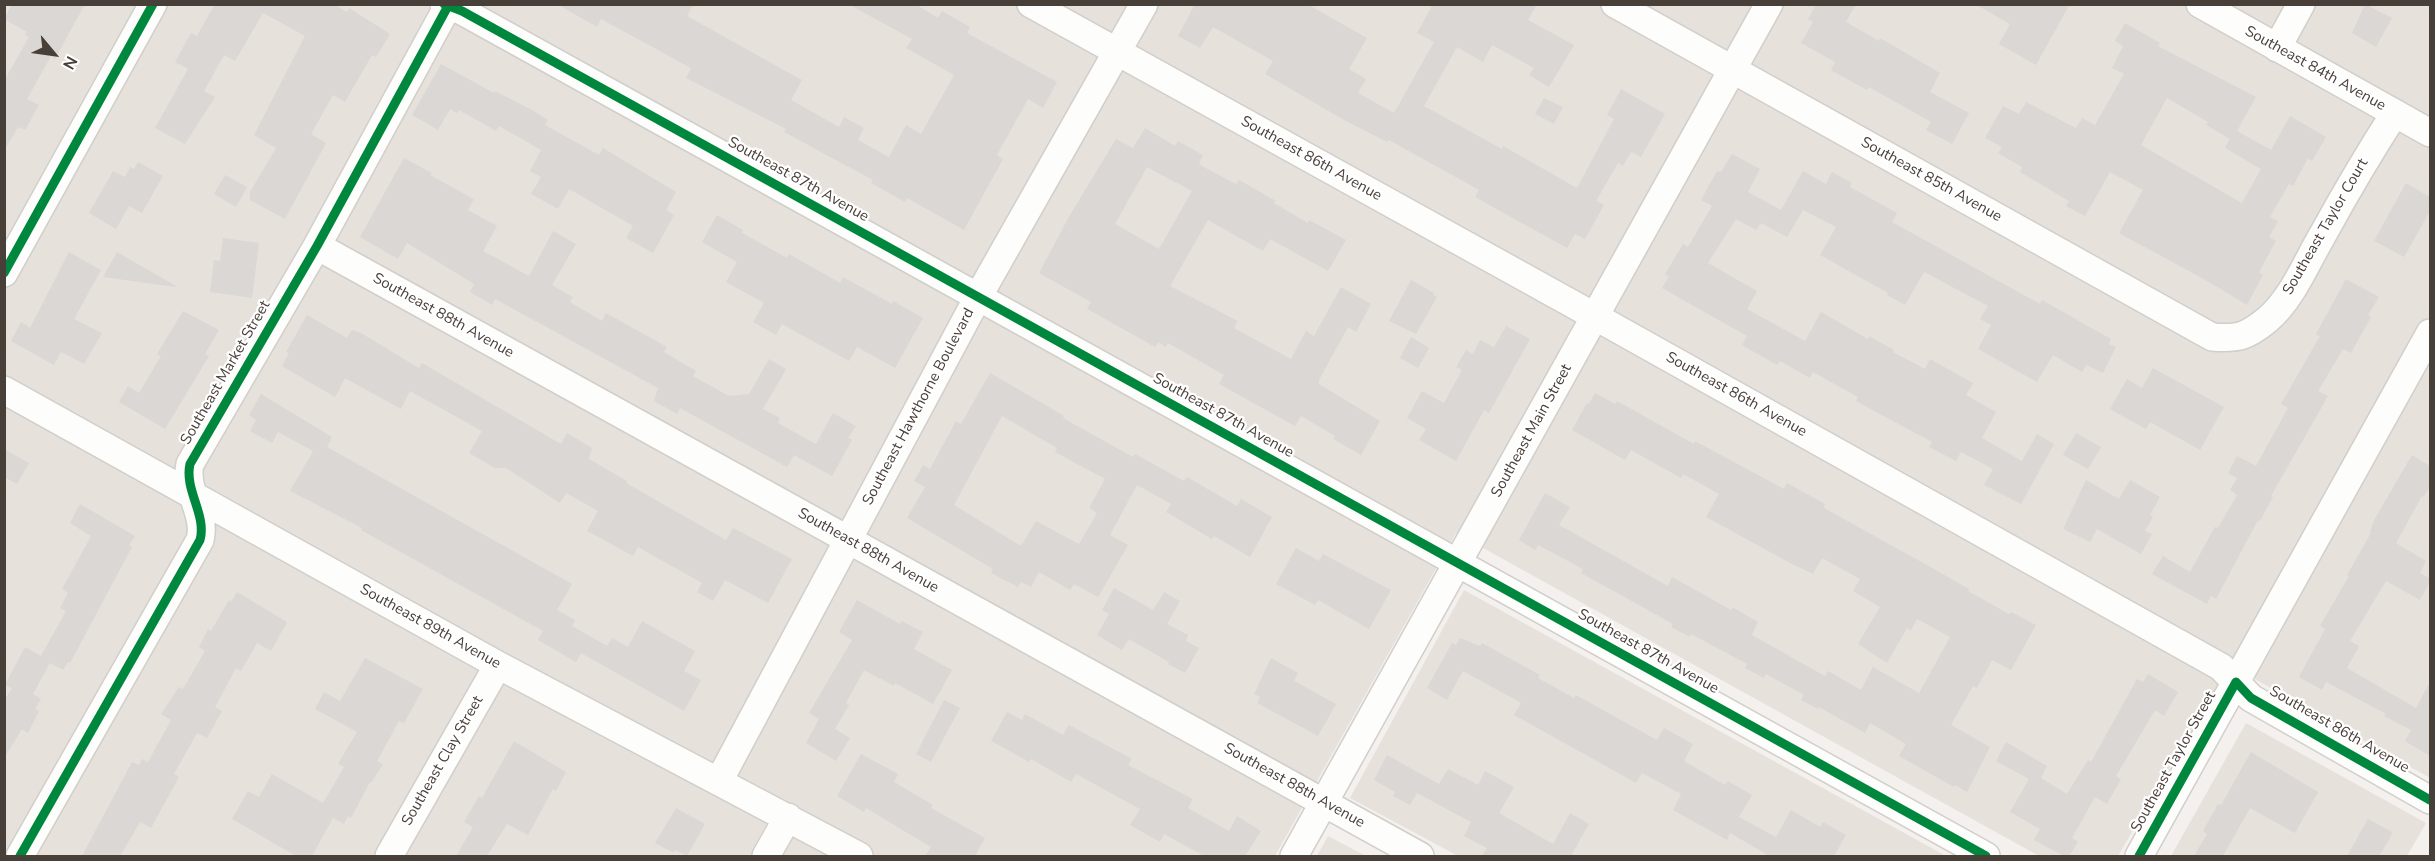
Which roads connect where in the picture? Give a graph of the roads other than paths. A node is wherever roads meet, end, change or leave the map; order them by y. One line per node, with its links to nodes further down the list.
1 (153, 4): 15 (street)
2 (1031, 4): 10 (street, Southeast 86th Avenue)
3 (1144, 4): 10 (street, Southeast Hawthorne Boulevard)
4 (1615, 4): 11 (street, Southeast 85th Avenue)
5 (1768, 4): 11 (street, Southeast Main Street)
6 (2200, 4): 9 (street, Southeast 84th Avenue)
7 (2301, 4): 9 (street)
8 (447, 5): 14 (street, Southeast Market Street); 16 (street, Southeast 87th Avenue)
9 (2277, 48): 12 (street, Southeast 84th Avenue)
10 (1117, 52): 16 (street, Southeast Hawthorne Boulevard); 17 (street, Southeast 86th Avenue)
11 (1732, 69): 17 (street, Southeast Main Street); 18 (street, Southeast 85th Avenue)
12 (2395, 113): 13 (street, Southeast 84th Avenue); 18 (street, Southeast Taylor Court)
13 (2430, 133)
14 (317, 246): 21 (street, Southeast Market Street); 22 (street, Southeast 88th Avenue)
15 (4, 273)
16 (978, 297): 22 (street, Southeast Hawthorne Boulevard); 23 (street, Southeast 87th Avenue)
17 (1596, 317): 23 (street, Southeast Main Street); 25 (street, Southeast 86th Avenue)
18 (2250, 333)
19 (2430, 333): 25 (street, Southeast Taylor Street)
20 (4, 390): 21 (street, Southeast 89th Avenue)
21 (194, 497): 24 (street, Southeast 89th Avenue); 30 (street, Southeast Market Street)
22 (848, 540): 26 (street, Southeast Hawthorne Boulevard); 28 (street, Southeast 88th Avenue)
23 (1458, 563): 28 (street, Southeast Main Street); 36 (street, Southeast 87th Avenue)
24 (498, 665): 26 (street, Southeast 89th Avenue); 31 (street, Southeast Clay Street)
25 (2235, 682): 27 (street, Southeast 86th Avenue); 37 (street, Southeast Taylor Street)
26 (719, 781): 29 (street, Southeast 89th Avenue)
27 (2430, 800)
28 (1324, 802): 34 (street, Southeast Main Street); 35 (street, Southeast 88th Avenue)
29 (788, 817): 32 (street); 33 (street, Southeast 89th Avenue)
30 (20, 856)
31 (389, 856)
32 (766, 856)
33 (859, 856)
34 (1294, 856)
35 (1419, 856)
36 (1986, 856)
37 (2139, 856)

